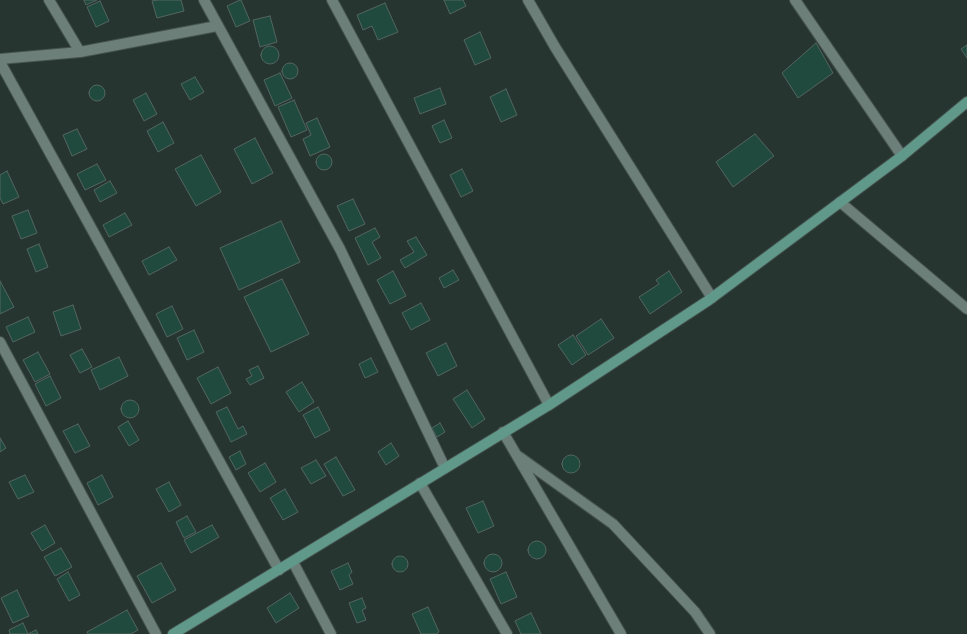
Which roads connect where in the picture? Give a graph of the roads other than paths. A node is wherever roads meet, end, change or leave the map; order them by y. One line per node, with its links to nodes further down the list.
1 (49, 0): 7 (street)
2 (204, 0): 6 (street)
3 (332, 0): 15 (street)
4 (528, 0): 12 (street)
5 (795, 0): 10 (street)
6 (217, 26): 7 (street); 18 (street)
7 (80, 52): 8 (street)
8 (0, 60): 21 (street)
9 (967, 102): 10 (street)
10 (902, 156): 11 (street)
11 (840, 202): 12 (street); 13 (street)
12 (712, 298): 15 (street)
13 (967, 309)
14 (0, 342): 22 (street)
15 (549, 405): 16 (street)
16 (503, 432): 17 (street); 18 (street)
17 (518, 456): 26 (street); 27 (street)
18 (445, 468): 19 (street)
19 (420, 483): 20 (street); 25 (street)
20 (293, 562): 21 (street); 24 (street)
21 (278, 570): 23 (street)
22 (156, 634)
23 (173, 634)
24 (331, 634)
25 (507, 634)
26 (621, 634)
27 (710, 634)

